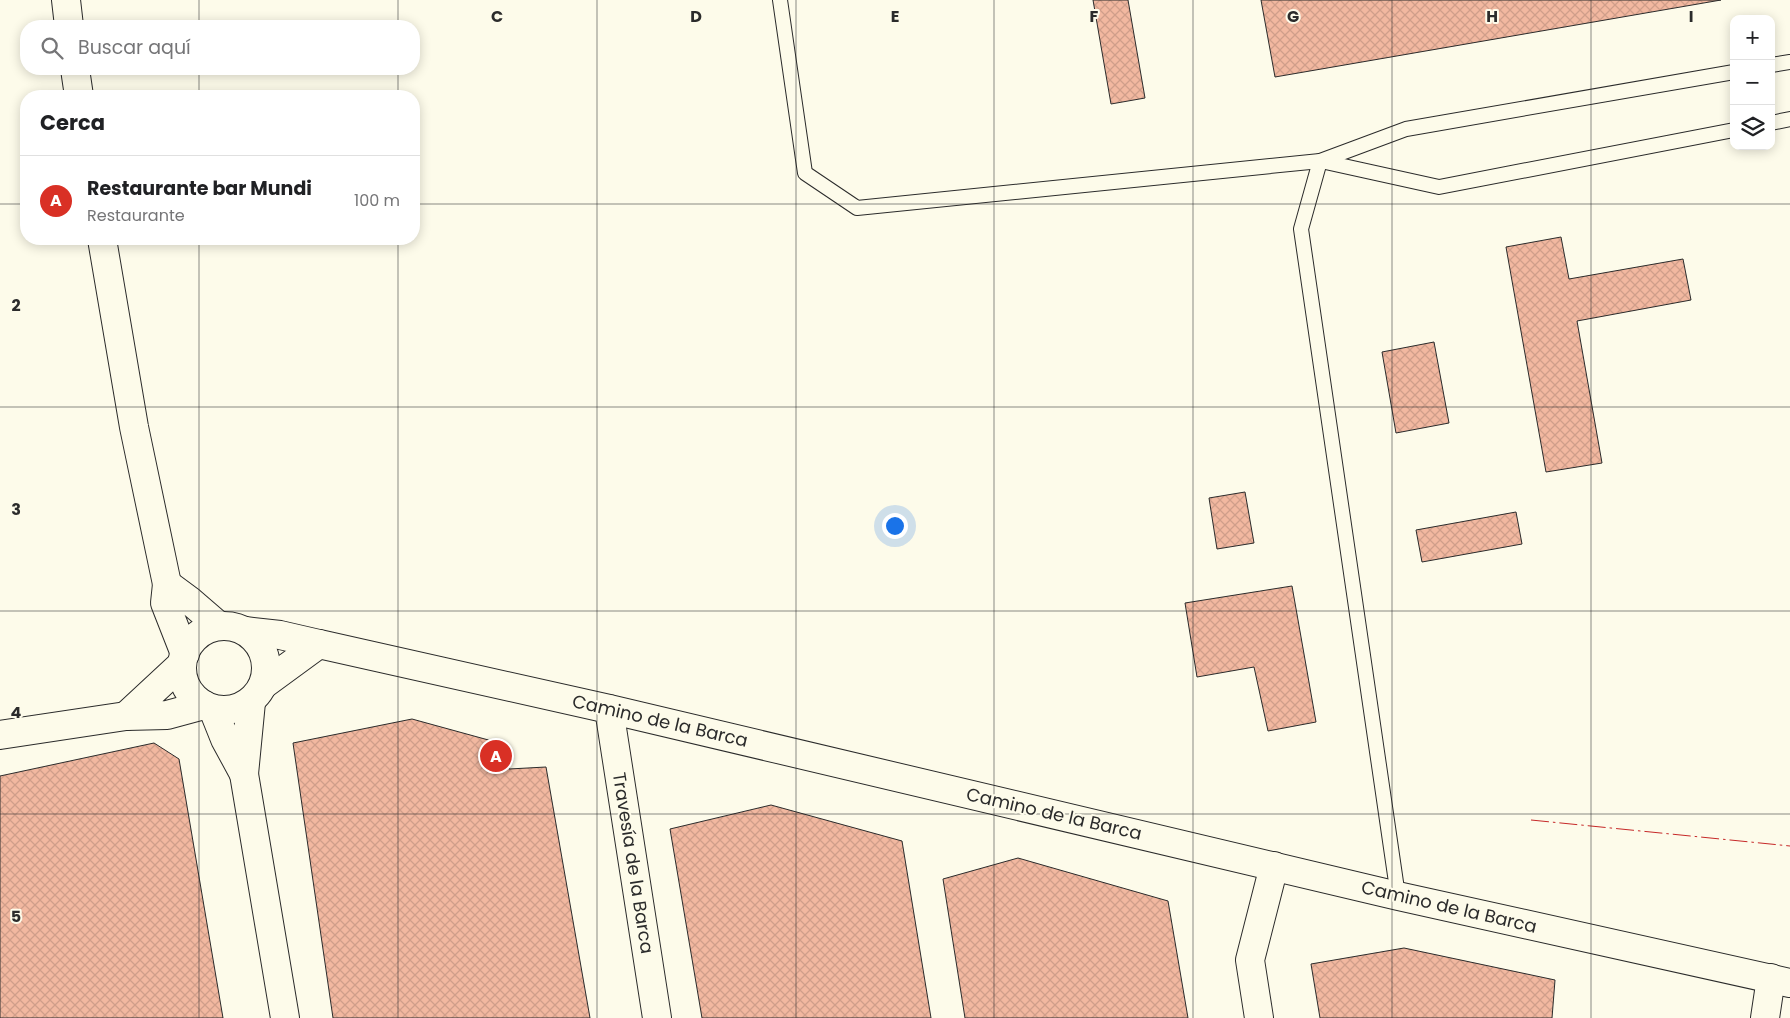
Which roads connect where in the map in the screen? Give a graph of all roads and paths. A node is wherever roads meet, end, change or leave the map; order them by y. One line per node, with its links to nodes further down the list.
1 (66, 0): 3 (street)
2 (780, 0): 12 (lane)
3 (68, 20)
4 (1790, 62): 5 (lane)
5 (1775, 64)
6 (1730, 73): 12 (lane)
7 (77, 75): 8 (street)
8 (79, 90)
9 (1790, 119): 10 (lane)
10 (1775, 122)
11 (1730, 131): 12 (lane)
12 (1320, 161): 25 (lane)
13 (103, 245): 14 (street)
14 (167, 584): 15 (street); 17 (street)
15 (232, 629): 16 (street, Camino de la Barca); 17 (street); 18 (street)
16 (319, 644): 18 (street); 20 (street, Camino de la Barca)
17 (183, 659): 19 (street); 21 (street)
18 (257, 693): 19 (street); 23 (street)
19 (208, 707): 21 (street); 23 (street)
20 (609, 709): 24 (street, Camino de la Barca); 28 (street, Travesía de la Barca)
21 (126, 716): 22 (street)
22 (0, 734)
23 (244, 774): 27 (street)
24 (1274, 866): 25 (street, Camino de la Barca); 29 (street)
25 (1398, 896): 26 (street, Camino de la Barca)
26 (1780, 981): 30 (street)
27 (285, 1018)
28 (657, 1018)
29 (1259, 1018)
30 (1765, 1018)

